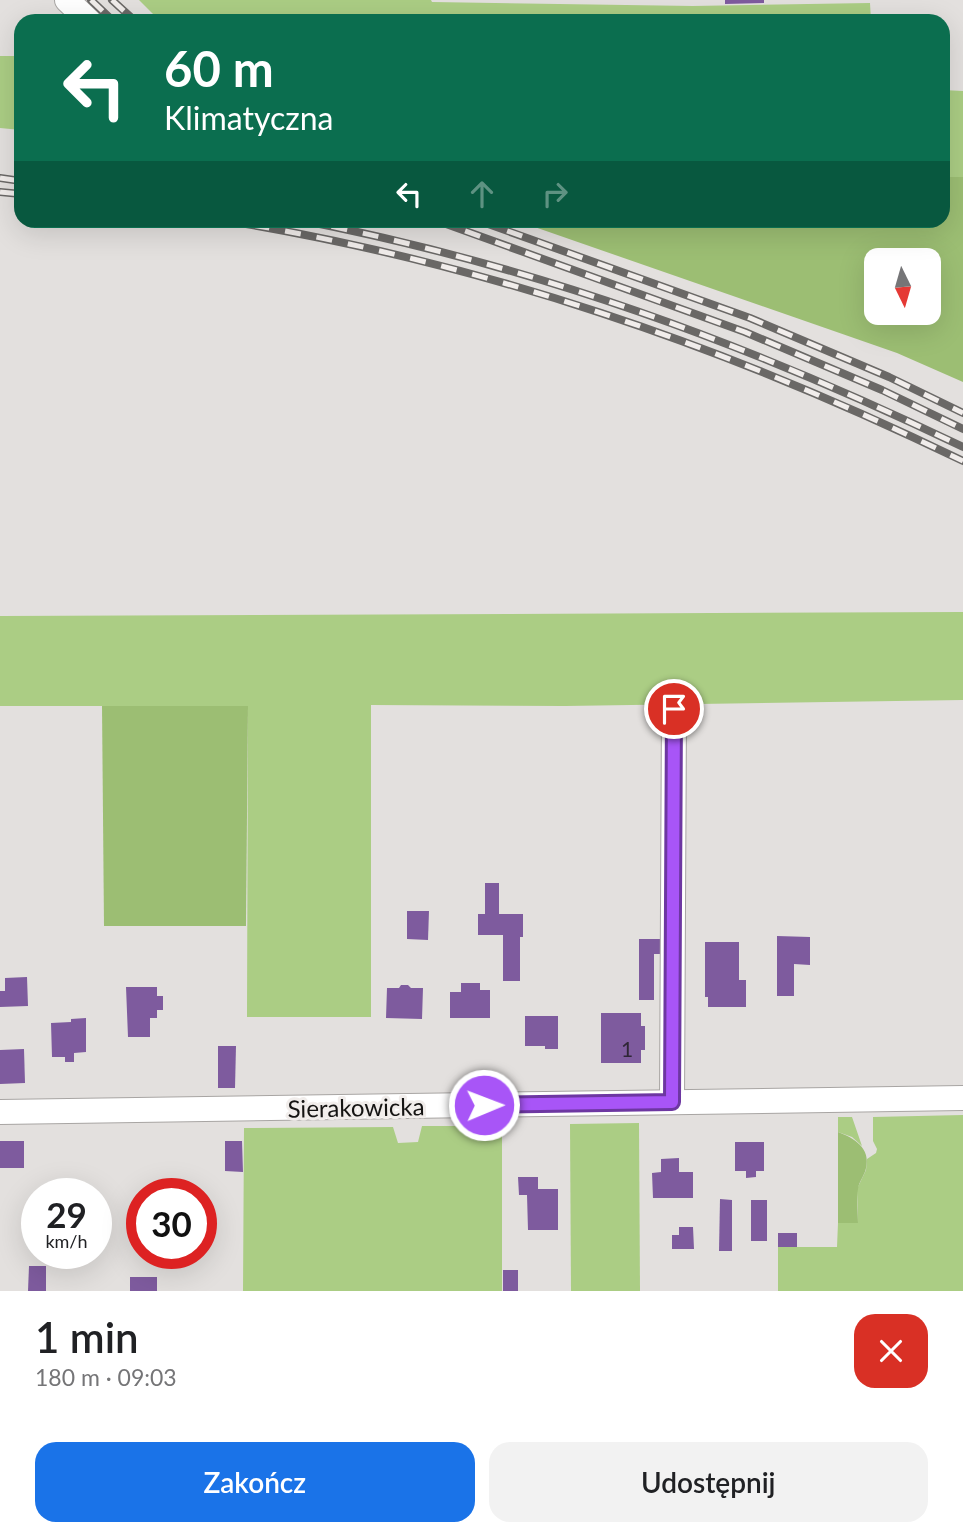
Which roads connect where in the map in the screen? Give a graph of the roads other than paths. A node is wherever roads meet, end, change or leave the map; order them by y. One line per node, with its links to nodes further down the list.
1 (67, 0): 2 (street)
2 (82, 14)
3 (674, 709): 5 (street)
4 (963, 1098): 5 (street, Sierakowicka)
5 (672, 1102): 6 (street, Sierakowicka)
6 (0, 1112)

